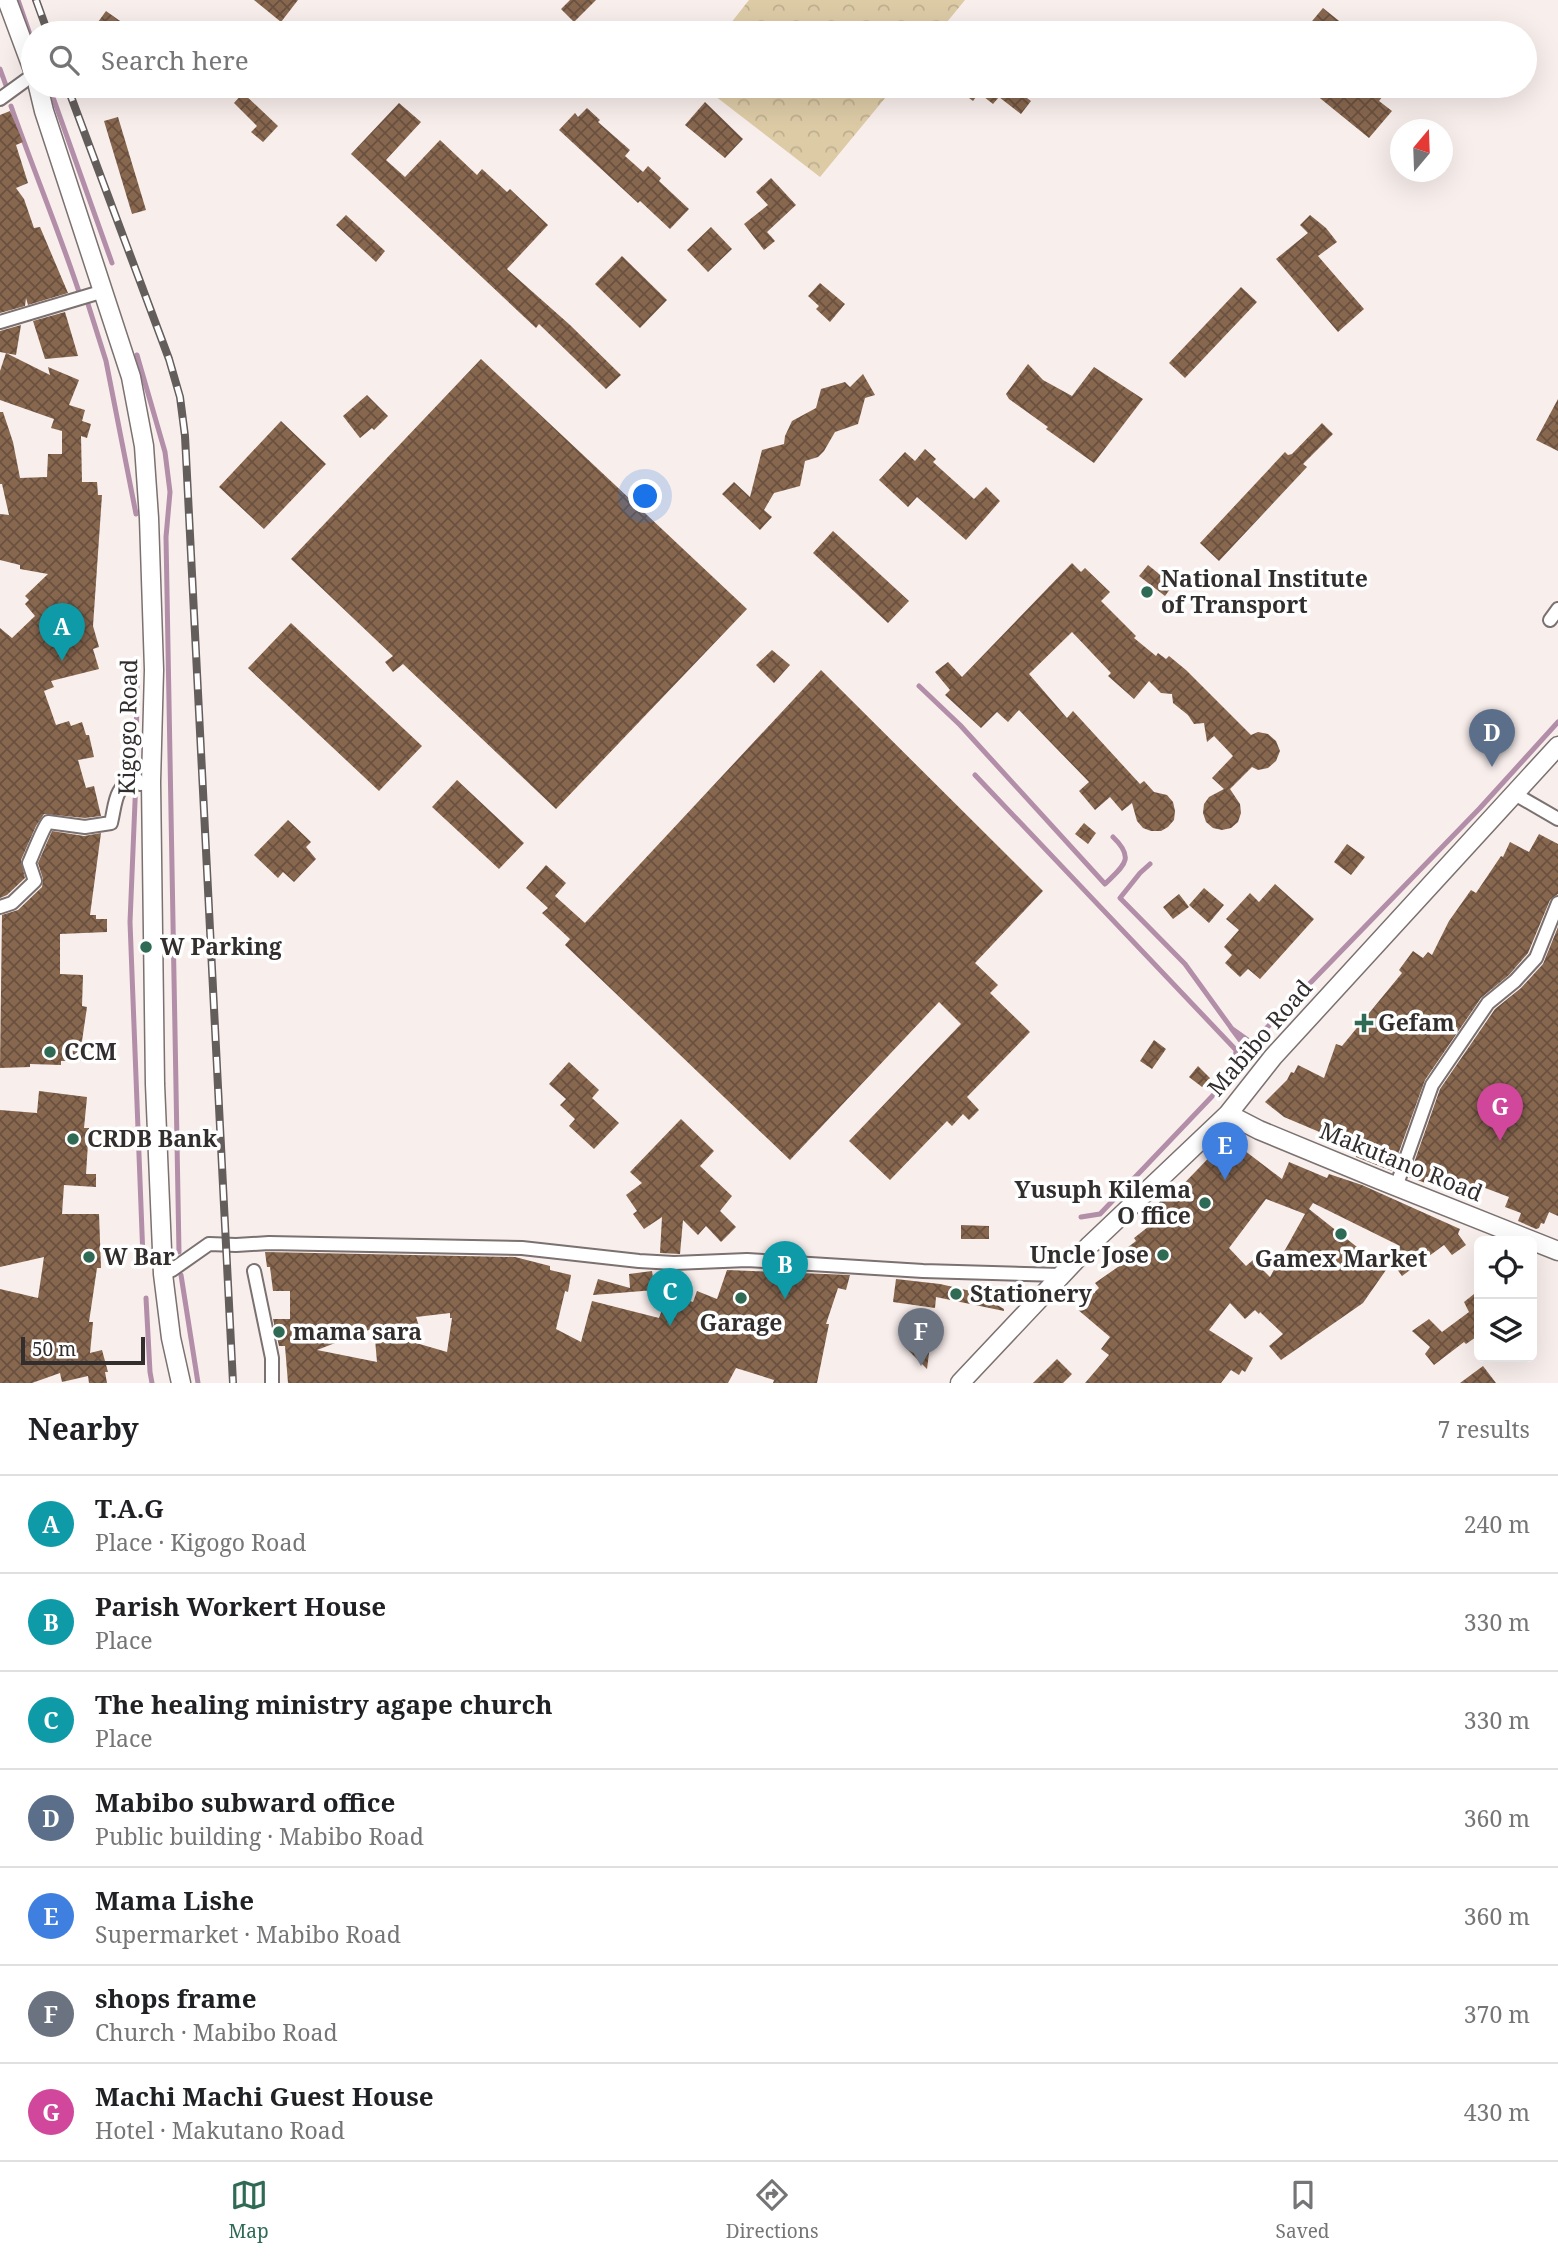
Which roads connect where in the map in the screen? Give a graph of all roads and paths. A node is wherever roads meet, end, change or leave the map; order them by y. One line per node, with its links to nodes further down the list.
1 (7, 0): 2 (main road)
2 (21, 39)
3 (21, 82): 5 (street)
4 (41, 98): 6 (main road, Kigogo Road)
5 (0, 99)
6 (104, 291): 7 (street); 9 (main road, Kigogo Road)
7 (0, 322)
8 (1558, 747): 10 (main road, Mabibo Road)
9 (151, 782): 13 (street); 18 (main road, Kigogo Road)
10 (1513, 793): 11 (street); 14 (main road, Mabibo Road)
11 (1558, 819)
12 (1558, 903): 15 (street)
13 (0, 907)
14 (1228, 1114): 15 (main road, Makutano Road); 19 (main road, Mabibo Road)
15 (1396, 1187): 16 (main road, Makutano Road)
16 (1558, 1251)
17 (254, 1271): 21 (street)
18 (163, 1274): 19 (street); 20 (main road, Kigogo Road)
19 (1061, 1275): 22 (main road, Mabibo Road)
20 (181, 1383)
21 (272, 1383)
22 (961, 1383)

